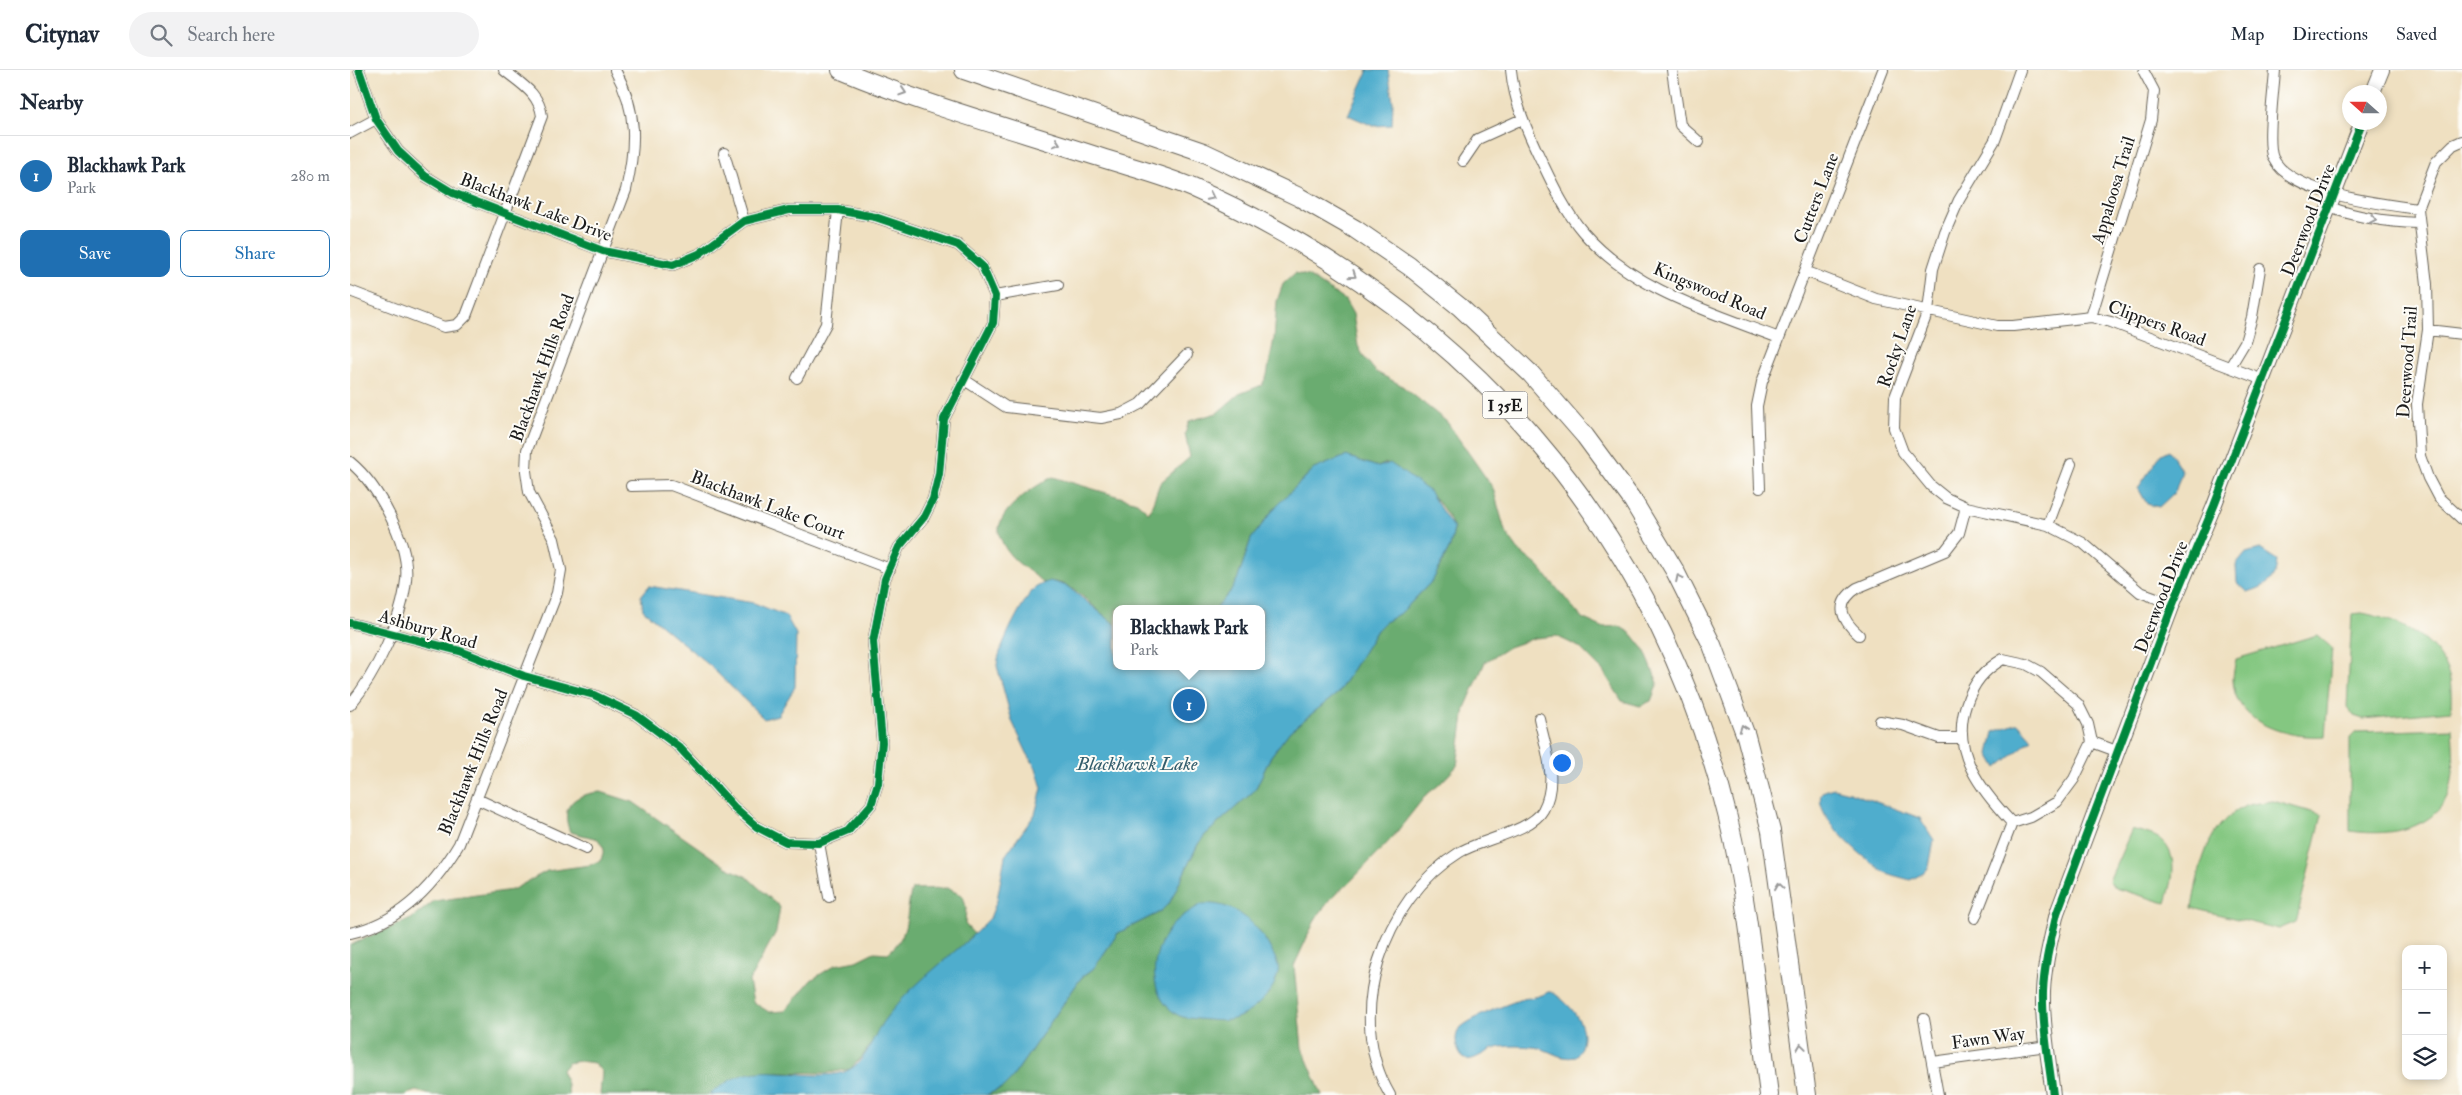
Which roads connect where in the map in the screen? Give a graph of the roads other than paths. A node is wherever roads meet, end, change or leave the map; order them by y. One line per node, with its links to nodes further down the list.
1 (359, 70): 15 (street, Blackhawk Lake Drive)
2 (504, 70): 25 (street)
3 (615, 70): 28 (street, Blackhawk Hills Road)
4 (841, 70): 74 (highway, I 35E, one-way to 74)
5 (964, 70): 75 (highway, I 35E, one-way to 5)
6 (1511, 70): 14 (street, Kingswood Road)
7 (1672, 70): 19 (street)
8 (1883, 70): 30 (street, Cutters Lane)
9 (2020, 70): 34 (street, Rocky Lane)
10 (2275, 70): 22 (street)
11 (2382, 70): 13 (street)
12 (2144, 72): 35 (street, Appaloosa Trail)
13 (2376, 85)
14 (1522, 118): 21 (street); 38 (street, Kingswood Road)
15 (376, 119): 17 (street); 25 (street, Blackhawk Lake Drive)
16 (2359, 130): 22 (street, Deerwood Drive)
17 (350, 133)
18 (2462, 141): 23 (street, Deerwood Trail)
19 (1699, 142)
20 (724, 153): 26 (street)
21 (1463, 161)
22 (2332, 200): 23 (street); 27 (street, one-way to 27); 43 (street, Deerwood Drive)
23 (2418, 208): 27 (street, Deerwood Trail)
24 (838, 210): 26 (street, Blackhawk Lake Drive); 33 (street, Blackhawk Lake Drive); 41 (street)
25 (506, 214): 28 (street, Blackhawk Lake Drive); 32 (street)
26 (744, 221): 28 (street, Blackhawk Lake Drive)
27 (2418, 223): 36 (street, Deerwood Trail)
28 (603, 251): 56 (street, Blackhawk Hills Road)
29 (2260, 269): 40 (street)
30 (1805, 271): 34 (street, Clippers Road); 38 (street, Cutters Lane)
31 (1058, 285): 33 (street)
32 (350, 291)
33 (995, 296): 42 (street, Blackhawk Lake Drive)
34 (1928, 311): 35 (street, Clippers Road); 48 (street, Rocky Lane)
35 (2091, 317): 40 (street, Clippers Road)
36 (2428, 330): 37 (street); 49 (street, Deerwood Trail)
37 (2462, 334)
38 (1779, 338): 47 (street, Cutters Lane)
39 (1188, 355): 42 (street)
40 (2230, 367): 43 (street, Clippers Road)
41 (797, 378)
42 (962, 379): 51 (street, Blackhawk Lake Drive)
43 (2263, 380): 52 (street, Deerwood Drive)
44 (350, 462): 54 (street)
45 (2071, 464): 50 (street)
46 (631, 486): 51 (street, Blackhawk Lake Court)
47 (1760, 488)
48 (1966, 507): 50 (street, Rocky Lane); 55 (street)
49 (2462, 519)
50 (2048, 525): 52 (street, Rocky Lane)
51 (890, 569): 65 (street, Blackhawk Lake Drive)
52 (2173, 604): 62 (street, Deerwood Drive)
53 (350, 623): 54 (street, Ashbury Road)
54 (393, 634): 56 (street, Ashbury Road); 57 (street)
55 (1859, 635)
56 (524, 676): 63 (street, Blackhawk Hills Road); 65 (street, Blackhawk Lake Drive)
57 (350, 705)
58 (1539, 718): 73 (street)
59 (1880, 722): 60 (street)
60 (1961, 738): 61 (street); 64 (street)
61 (2092, 742): 62 (street); 64 (street)
62 (2118, 752): 71 (street, Deerwood Drive)
63 (477, 799): 66 (street); 69 (street, Blackhawk Hills Road)
64 (2012, 823): 68 (street)
65 (819, 843): 67 (street)
66 (586, 849)
67 (829, 897)
68 (1975, 918)
69 (350, 933)
70 (1924, 1019): 72 (street)
71 (2047, 1046): 72 (street, Fawn Way); 77 (street, Deerwood Drive)
72 (1933, 1062): 76 (street)
73 (1390, 1095)
74 (1769, 1095)
75 (1807, 1095)
76 (1938, 1095)
77 (2053, 1095)

